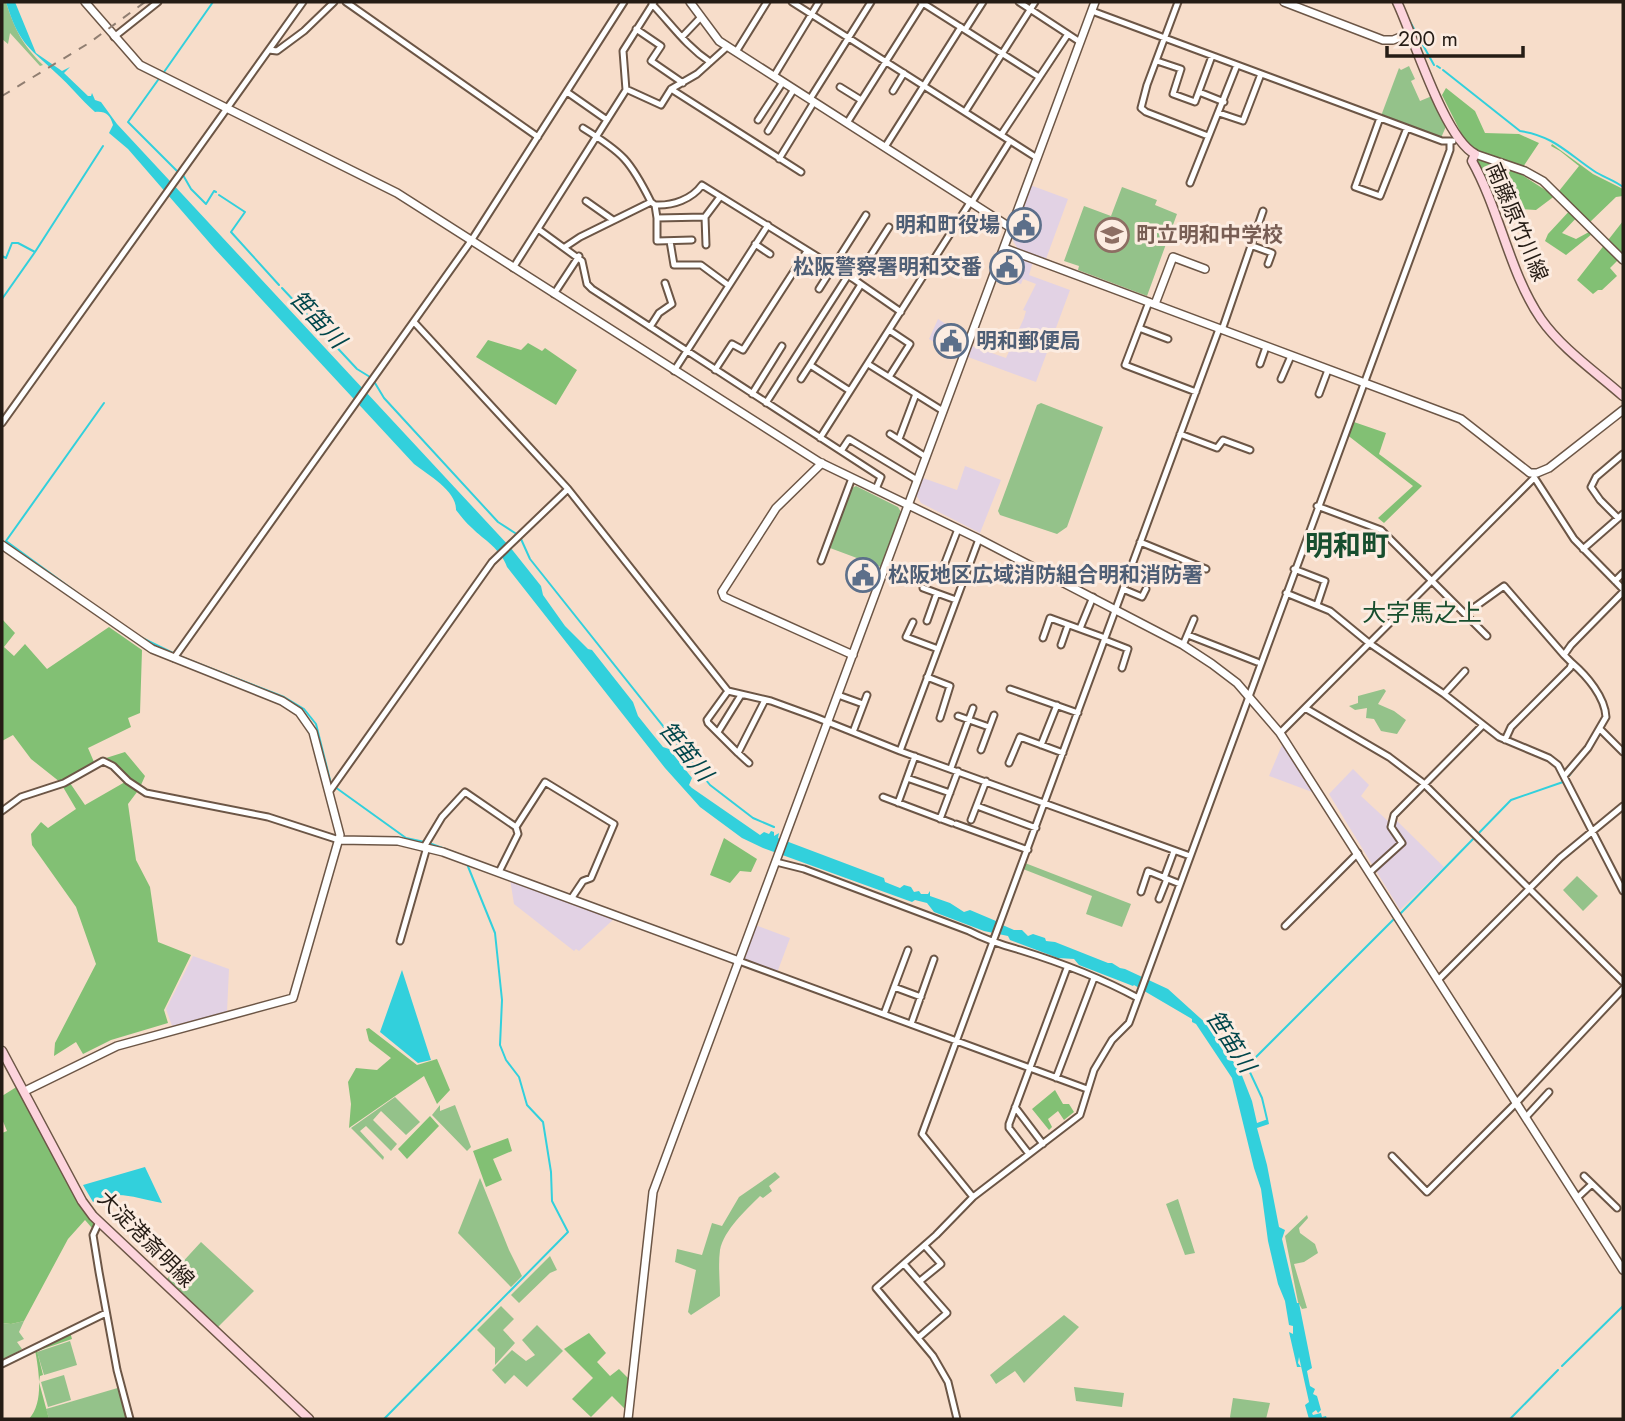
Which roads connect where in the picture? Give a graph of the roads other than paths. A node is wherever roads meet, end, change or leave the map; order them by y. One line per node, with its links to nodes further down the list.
1 (85, 2): 30 (street)
2 (158, 2): 30 (street)
3 (303, 2): 36 (street)
4 (334, 2): 36 (street)
5 (346, 2): 74 (street)
6 (624, 2): 56 (street)
7 (690, 2): 25 (street)
8 (767, 2): 37 (street)
9 (792, 2): 24 (street)
10 (819, 2): 24 (street)
11 (872, 2): 32 (street)
12 (922, 2): 21 (street); 42 (street)
13 (983, 2): 26 (street)
14 (1019, 2): 22 (street)
15 (1035, 2): 22 (street)
16 (1095, 2): 23 (street)
17 (1178, 2): 33 (street)
18 (1284, 2): 28 (street)
19 (1397, 2): 28 (main road, 南藤原竹川線)
20 (653, 3): 27 (street); 31 (street)
21 (931, 4): 26 (street)
22 (1030, 9): 29 (street); 38 (street)
23 (1091, 11): 33 (street); 34 (street)
24 (811, 14): 32 (street); 46 (street)
25 (701, 17): 31 (street); 35 (street)
26 (963, 28): 38 (street); 50 (street)
27 (636, 29): 49 (street); 52 (street)
28 (1410, 33): 75 (main road, 南藤原竹川線)
29 (1068, 34): 34 (street); 47 (street)
30 (114, 37): 61 (street)
31 (682, 37): 41 (street)
32 (849, 38): 42 (street); 59 (street)
33 (1165, 38): 39 (street); 40 (street)
34 (1080, 42): 79 (street)
35 (727, 47): 37 (street); 41 (street)
36 (269, 50): 61 (street)
37 (736, 52): 46 (street)
38 (1002, 54): 47 (street); 62 (street)
39 (1212, 55): 43 (street); 57 (street)
40 (1157, 61): 57 (street); 73 (street)
41 (710, 62): 49 (street)
42 (886, 62): 44 (street); 58 (street)
43 (1237, 65): 45 (street); 60 (street)
44 (904, 74): 50 (street); 55 (street)
45 (1261, 74): 63 (street); 64 (street)
46 (774, 76): 48 (street)
47 (1039, 77): 71 (street)
48 (783, 82): 54 (street); 66 (street)
49 (683, 83): 53 (street)
50 (924, 86): 62 (street); 77 (street)
51 (840, 87): 58 (street)
52 (626, 89): 53 (street); 65 (street)
53 (671, 89): 80 (street)
54 (794, 89): 59 (street); 70 (street)
55 (893, 91)
56 (567, 92): 65 (street); 74 (street)
57 (1199, 92): 60 (street)
58 (861, 100): 67 (street)
59 (812, 101): 67 (street); 80 (street)
60 (1224, 102): 63 (street)
61 (227, 109): 97 (street); 150 (street)
62 (965, 112): 71 (street)
63 (1219, 113): 73 (street)
64 (1380, 118): 69 (street); 69 (street)
65 (607, 120): 72 (street)
66 (758, 120)
67 (847, 122): 77 (street)
68 (583, 128): 72 (street)
69 (1407, 128): 75 (street)
70 (768, 131)
71 (1001, 135): 76 (street)
72 (596, 136): 86 (street); 95 (street)
73 (1208, 136): 82 (street)
74 (538, 137): 97 (street)
75 (1454, 140): 78 (main road, 南藤原竹川線); 140 (street)
76 (1010, 141): 79 (street); 85 (street)
77 (885, 147): 85 (street)
78 (1475, 154): 107 (street); 146 (main road, 南藤原竹川線)
79 (1037, 158): 94 (street)
80 (779, 159): 81 (street)
81 (801, 172)
82 (1190, 183)
83 (720, 197): 86 (street); 89 (street); 92 (street)
84 (586, 201): 91 (street)
85 (971, 202): 94 (street); 120 (street)
86 (653, 203): 90 (street); 91 (street)
87 (1263, 211): 101 (street)
88 (866, 215): 109 (street)
89 (705, 217): 90 (street); 100 (street)
90 (657, 218): 98 (street)
91 (613, 220): 102 (street)
92 (768, 225): 99 (street); 104 (street)
93 (889, 227): 113 (street)
94 (1011, 228): 103 (street)
95 (538, 229): 102 (street); 110 (street)
96 (692, 240): 98 (street)
97 (471, 241): 110 (street); 121 (street)
98 (670, 241): 115 (street)
99 (755, 244): 105 (street); 115 (street)
100 (706, 245)
101 (1250, 245): 108 (street); 125 (street)
102 (565, 247): 106 (street)
103 (1004, 248): 119 (street); 149 (street)
104 (807, 251): 109 (street); 134 (street)
105 (770, 254)
106 (579, 256): 118 (street); 122 (street)
107 (1623, 260)
108 (1268, 264)
109 (833, 267): 112 (street); 117 (street)
110 (513, 268): 118 (street)
111 (1205, 269): 119 (street)
112 (847, 276): 113 (street); 147 (street)
113 (855, 280): 116 (street)
114 (665, 283): 122 (street)
115 (728, 285): 129 (street)
116 (860, 286): 120 (street); 133 (street)
117 (819, 289)
118 (554, 294): 136 (street)
119 (1152, 303): 123 (street); 125 (street)
120 (901, 312): 124 (street)
121 (414, 322): 163 (street); 206 (street)
122 (650, 327): 129 (street)
123 (1139, 328): 126 (street); 142 (street)
124 (889, 330): 131 (street); 137 (street)
125 (1220, 330): 128 (street); 142 (street)
126 (1168, 339)
127 (782, 346): 143 (street)
128 (1266, 347): 130 (street); 132 (street)
129 (687, 352): 134 (street); 136 (street)
130 (1291, 356): 135 (street); 139 (street)
131 (867, 364): 137 (street); 141 (street)
132 (1260, 364)
133 (810, 365): 138 (street); 141 (street)
134 (715, 370): 143 (street)
135 (1328, 370): 140 (street); 145 (street)
136 (674, 371): 159 (street)
137 (889, 377): 144 (street)
138 (801, 379)
139 (1281, 379)
140 (1363, 383): 160 (street); 166 (street)
141 (850, 391): 153 (street)
142 (1196, 392): 152 (street)
143 (752, 394): 147 (street)
144 (916, 394): 149 (street); 154 (street)
145 (1319, 394)
146 (1623, 396)
147 (766, 403): 153 (street)
148 (1623, 410): 160 (street)
149 (943, 411): 158 (street)
150 (2, 423)
151 (890, 434): 154 (street)
152 (1180, 434): 155 (street); 170 (street)
153 (820, 438): 156 (street)
154 (899, 439): 158 (street)
155 (1250, 450)
156 (841, 451): 162 (street); 164 (street)
157 (1623, 454): 167 (street)
158 (926, 457): 162 (street)
159 (822, 463): 161 (street); 204 (street)
160 (1534, 476): 172 (street); 179 (street)
161 (852, 478): 164 (street); 173 (street)
162 (917, 480): 165 (street)
163 (568, 489): 213 (street); 251 (street)
164 (876, 489): 165 (street)
165 (908, 505): 168 (street); 204 (street)
166 (1317, 506): 175 (street); 179 (street)
167 (1621, 516): 172 (street)
168 (958, 528): 169 (street); 176 (street)
169 (979, 539): 186 (street); 187 (street)
170 (1140, 542): 174 (street); 181 (street)
171 (2, 545): 206 (street)
172 (1583, 549): 178 (street)
173 (821, 561)
174 (1206, 569)
175 (1294, 569): 185 (street); 188 (street)
176 (941, 573)
177 (1623, 573): 178 (street)
178 (1615, 580): 183 (street)
179 (1431, 581): 190 (street); 200 (street)
180 (923, 588): 184 (street)
181 (1123, 589): 182 (street); 189 (street)
182 (1146, 589)
183 (1623, 590): 205 (street)
184 (937, 593): 187 (street); 192 (street)
185 (1286, 593): 188 (street); 214 (street)
186 (1093, 597): 189 (street); 195 (street)
187 (956, 600): 203 (street)
188 (1317, 605): 200 (street)
189 (1116, 608): 199 (street); 202 (street)
190 (1465, 614): 197 (street); 205 (street)
191 (1194, 619): 196 (street)
192 (927, 621)
193 (912, 622): 203 (street)
194 (1068, 625): 198 (street); 199 (street); 201 (street)
195 (1082, 626)
196 (1188, 635): 202 (street); 207 (street)
197 (1487, 636)
198 (1043, 638)
199 (1105, 639): 209 (street); 224 (street)
200 (1369, 643): 215 (street); 223 (street)
201 (1061, 645)
202 (1183, 645): 214 (street)
203 (938, 649): 211 (street)
204 (853, 655): 217 (street)
205 (1564, 655): 208 (street)
206 (175, 656): 251 (street)
207 (1257, 662)
208 (1572, 663): 232 (street); 236 (street)
209 (1122, 668)
210 (1465, 671): 215 (street)
211 (928, 677): 227 (street); 239 (street)
212 (1010, 688): 221 (street)
213 (728, 691): 216 (street); 233 (street)
214 (1248, 694): 235 (street); 269 (street)
215 (1444, 694): 230 (street)
216 (741, 695): 219 (street); 233 (street)
217 (838, 695): 220 (street); 229 (street)
218 (867, 695): 220 (street)
219 (765, 700): 229 (street); 241 (street)
220 (863, 704): 234 (street)
221 (1056, 705): 224 (street); 237 (street)
222 (973, 708): 228 (street)
223 (1306, 708): 235 (street); 250 (street)
224 (1078, 713): 242 (street)
225 (994, 715): 231 (street)
226 (958, 716): 228 (street)
227 (940, 718)
228 (969, 720): 231 (street); 246 (street)
229 (828, 722): 234 (street); 270 (street)
230 (1483, 725): 236 (street); 250 (street)
231 (989, 727): 238 (street)
232 (1601, 730): 240 (street); 247 (street)
233 (718, 732): 241 (street)
234 (853, 732): 239 (street)
235 (1280, 733): 268 (street)
236 (1505, 740): 247 (street)
237 (1041, 745): 242 (street); 244 (street)
238 (981, 750)
239 (900, 751): 243 (street)
240 (1623, 752)
241 (738, 753): 245 (street)
242 (1063, 753): 255 (street)
243 (915, 756): 246 (street); 248 (street)
244 (1010, 763)
245 (748, 764)
246 (954, 770): 249 (street); 252 (street)
247 (1565, 775): 263 (street)
248 (907, 778): 252 (street); 254 (street)
249 (986, 781): 255 (street); 256 (street)
250 (1425, 785): 272 (street); 275 (street)
251 (332, 788): 264 (street)
252 (950, 793): 259 (street)
253 (883, 797): 254 (street)
254 (898, 803): 259 (street)
255 (1045, 803): 262 (street); 267 (street)
256 (976, 806): 260 (street); 262 (street)
257 (1623, 806): 263 (street)
258 (2, 811): 264 (street)
259 (940, 819): 266 (street)
260 (971, 820)
261 (516, 827): 265 (street); 271 (street); 278 (street)
262 (1036, 828): 266 (street)
263 (1591, 832): 275 (street); 276 (street)
264 (339, 840): 265 (street); 301 (street)
265 (426, 844): 271 (street); 281 (street)
266 (1028, 850): 282 (street)
267 (1174, 851): 269 (street); 273 (street)
268 (1358, 853): 272 (street); 280 (street)
269 (1190, 856): 274 (street)
270 (776, 862): 282 (street); 285 (street)
271 (499, 872): 278 (street)
272 (1370, 872): 288 (street)
273 (1166, 878): 274 (street); 277 (street); 279 (street)
274 (1180, 884): 293 (street)
275 (1529, 888): 288 (street); 289 (street)
276 (1623, 891)
277 (1141, 892)
278 (571, 899): 285 (street)
279 (1159, 899)
280 (1285, 926)
281 (400, 941)
282 (994, 942): 286 (street); 296 (street)
283 (908, 950): 290 (street)
284 (934, 959): 292 (street)
285 (739, 961): 294 (street); 324 (street)
286 (1067, 968): 287 (street); 298 (street)
287 (1094, 978): 293 (street); 299 (street)
288 (1438, 980): 303 (street)
289 (1623, 982)
290 (894, 987): 292 (street); 294 (street)
291 (1623, 989): 303 (street)
292 (922, 997): 295 (street)
293 (1138, 998): 300 (street)
294 (884, 1014): 295 (street)
295 (911, 1024): 296 (street)
296 (956, 1041): 298 (street); 311 (street)
297 (2, 1051): 301 (main road, 大淀港斎明線)
298 (1029, 1068): 299 (street); 304 (street)
299 (1056, 1078): 300 (street)
300 (1087, 1089): 306 (street)
301 (25, 1091): 314 (main road, 大淀港斎明線)
302 (1549, 1092): 305 (street)
303 (1517, 1102): 305 (street); 308 (street)
304 (1014, 1107): 306 (street); 307 (street)
305 (1526, 1117): 312 (street)
306 (1043, 1144): 307 (street)
307 (1029, 1154): 311 (street)
308 (1392, 1156)
309 (1584, 1176): 310 (street)
310 (1592, 1184): 312 (street); 313 (street)
311 (973, 1197): 315 (street)
312 (1577, 1198): 317 (street)
313 (1617, 1208)
314 (99, 1222): 319 (street); 323 (main road, 大淀港斎明線)
315 (925, 1246): 316 (street); 318 (street)
316 (904, 1264): 318 (street); 320 (street)
317 (1623, 1270)
318 (920, 1281): 320 (street)
319 (106, 1313): 321 (street); 322 (street)
320 (918, 1338): 325 (street)
321 (2, 1364)
322 (130, 1419)
323 (309, 1419)
324 (628, 1419)
325 (957, 1419)

